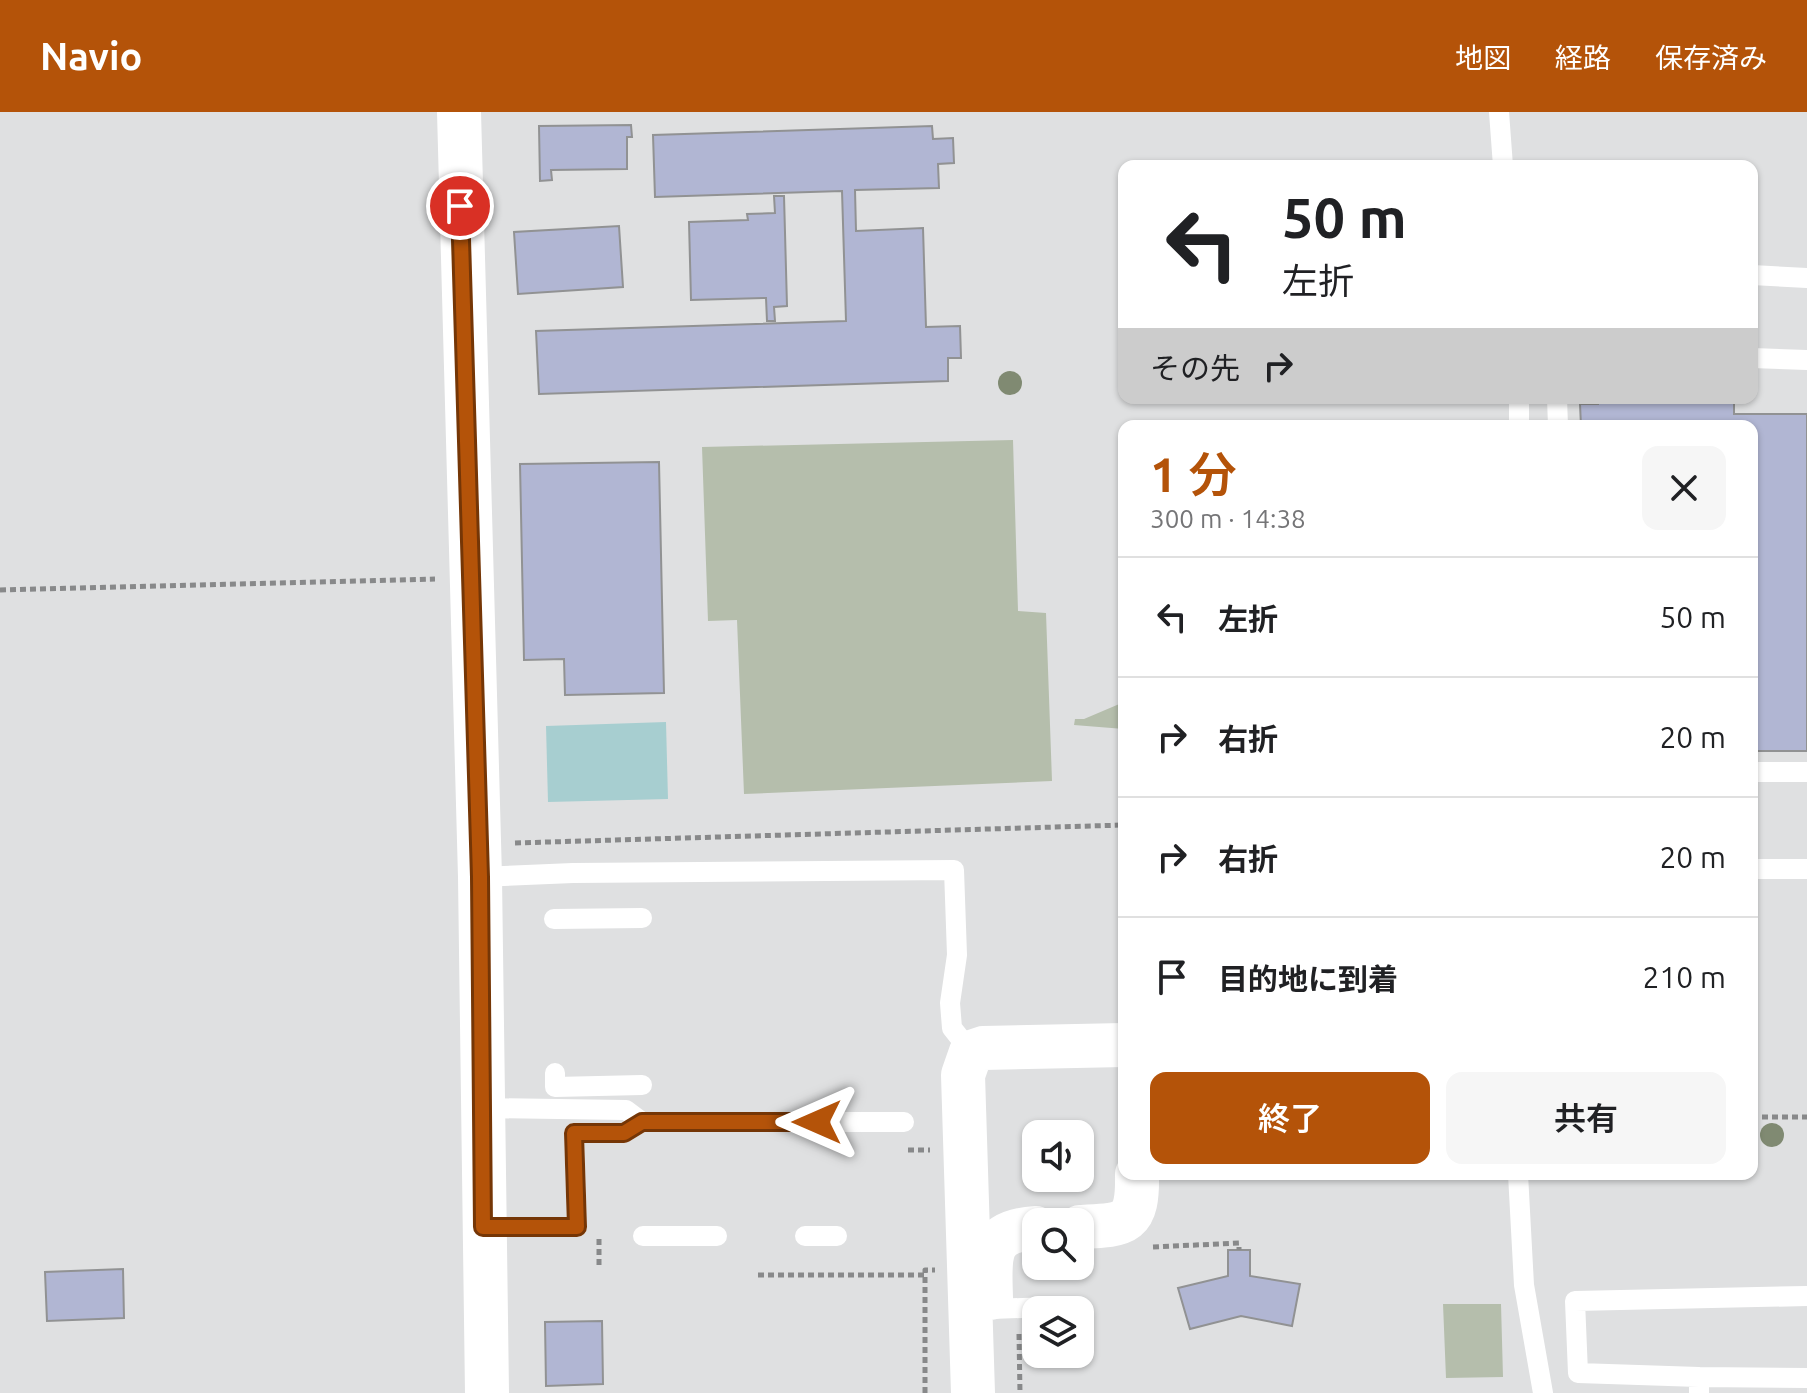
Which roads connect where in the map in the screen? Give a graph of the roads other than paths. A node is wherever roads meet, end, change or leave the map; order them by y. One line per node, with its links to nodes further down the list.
1 (459, 112): 12 (street)
2 (1499, 112): 3 (lane)
3 (1503, 160)
4 (1758, 275): 5 (lane)
5 (1807, 278)
6 (1758, 358): 7 (lane)
7 (1807, 360)
8 (1758, 772): 9 (lane)
9 (1807, 772)
10 (1758, 869): 11 (lane)
11 (1807, 869)
12 (480, 877): 16 (lane); 19 (street)
13 (642, 918): 14 (lane)
14 (554, 919)
15 (1118, 1045): 16 (street)
16 (971, 1052): 37 (street)
17 (555, 1073): 18 (lane)
18 (642, 1085)
19 (481, 1108): 20 (lane); 25 (street)
20 (642, 1122): 21 (lane); 25 (lane)
21 (904, 1122)
22 (1137, 1180): 24 (street)
23 (1518, 1180): 39 (lane)
24 (1094, 1226)
25 (483, 1227): 36 (street)
26 (1022, 1229): 33 (street)
27 (643, 1236): 28 (lane)
28 (717, 1236)
29 (805, 1236): 30 (lane)
30 (837, 1236)
31 (1807, 1296): 35 (lane)
32 (1022, 1308): 33 (lane)
33 (991, 1309): 38 (street)
34 (1807, 1378): 35 (lane)
35 (1699, 1385)
36 (487, 1393)
37 (973, 1393)
38 (995, 1393)
39 (1543, 1393)

